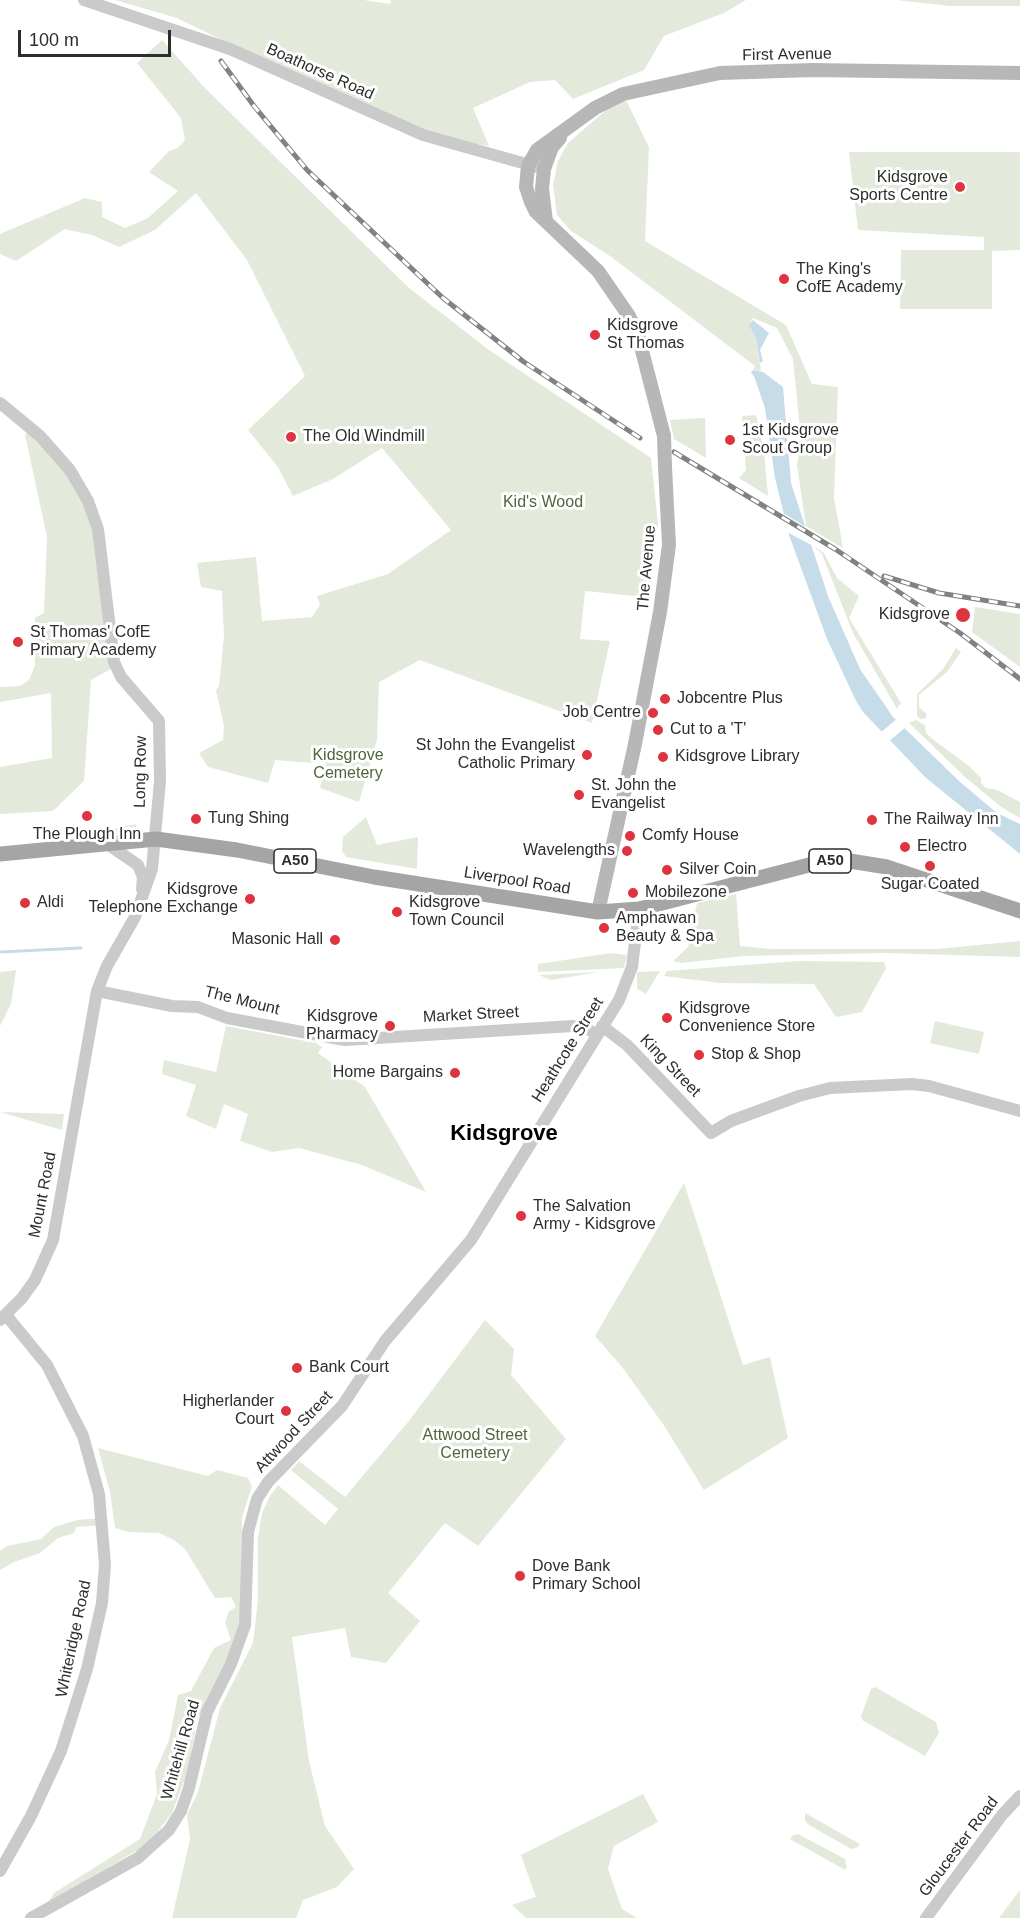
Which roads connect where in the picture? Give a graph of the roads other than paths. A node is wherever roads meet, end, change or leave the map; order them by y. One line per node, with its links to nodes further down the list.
1 (84, 0): 4 (street, Boathorse Road)
2 (1020, 73): 3 (main road, First Avenue)
3 (567, 129): 4 (main road, First Avenue); 5 (main road, First Avenue)
4 (528, 166): 5 (street, Boathorse Road); 6 (main road, The Avenue)
5 (544, 169): 6 (main road)
6 (546, 221): 14 (main road, The Avenue, bridge)
7 (0, 403): 8 (street, Long Row)
8 (156, 839): 9 (main road, Liverpool Road / A50); 11 (street); 14 (main road, Liverpool Road / A50)
9 (106, 843): 10 (main road, Liverpool Road / A50); 11 (street)
10 (0, 854)
11 (142, 900): 15 (street)
12 (639, 909): 13 (main road, Liverpool Road / A50); 14 (main road, Liverpool Road / A50); 16 (street, Heathcote Street)
13 (1020, 911)
14 (598, 912)
15 (97, 991): 17 (street, The Mount); 20 (street, Mount Road)
16 (600, 1030): 17 (street, Market Street); 18 (street, King Street); 19 (street, Heathcote Street)
17 (345, 1040)
18 (1020, 1111)
19 (477, 1230): 21 (street, Attwood Street)
20 (3, 1317): 23 (street, Whiteridge Road)
21 (245, 1626): 24 (street, Whitehill Road)
22 (1020, 1796): 25 (street, Gloucester Road)
23 (0, 1871)
24 (31, 1918)
25 (926, 1918)

